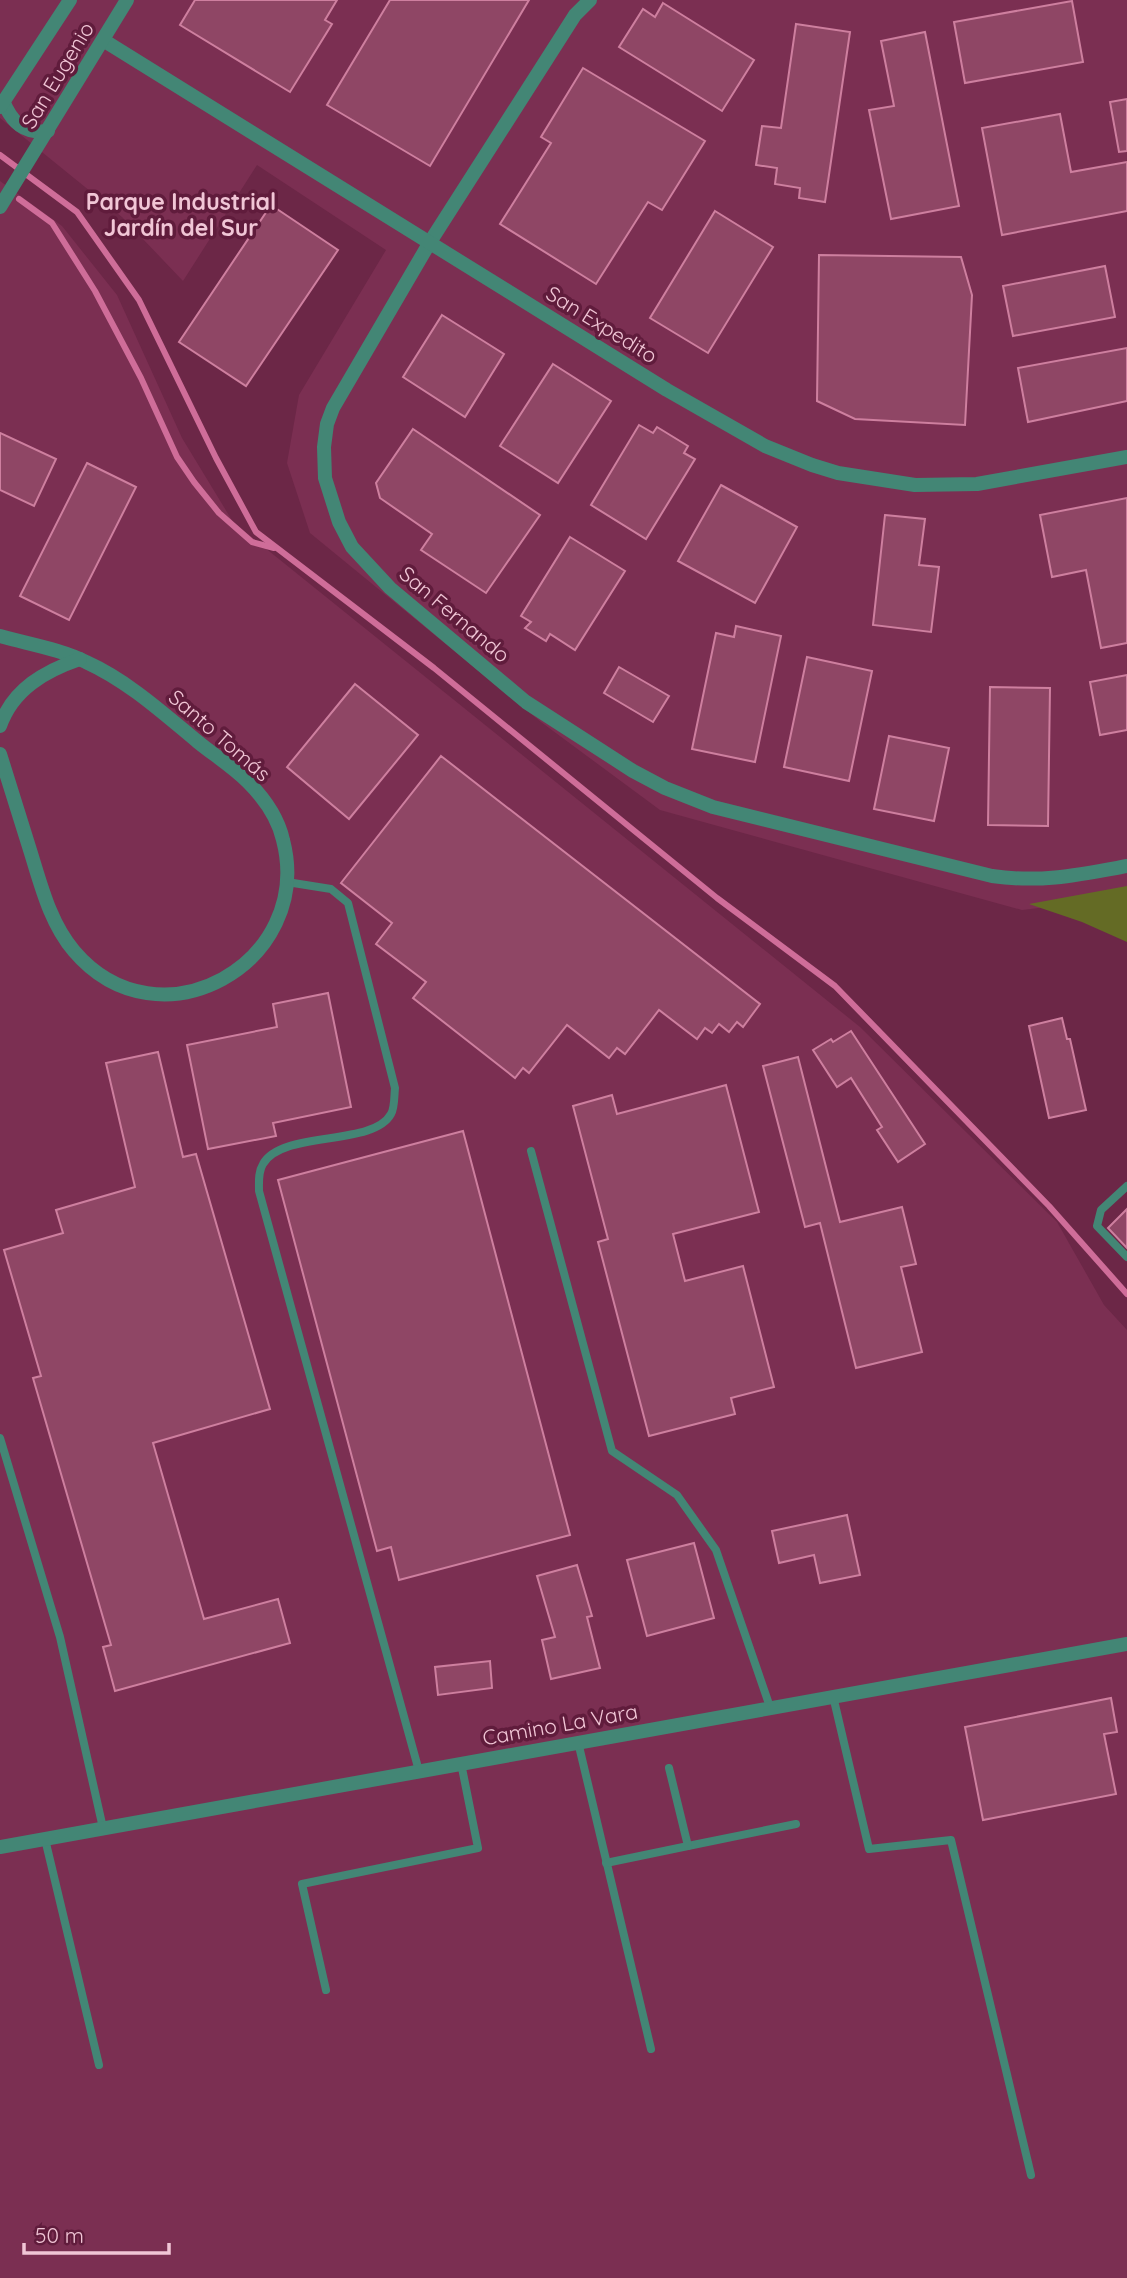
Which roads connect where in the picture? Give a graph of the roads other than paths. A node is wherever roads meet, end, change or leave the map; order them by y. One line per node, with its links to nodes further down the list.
1 (70, 0): 5 (street, San Eugenio)
2 (127, 0): 4 (street, San Eugenio)
3 (590, 0): 8 (street, San Fernando)
4 (103, 40): 6 (street, San Eugenio); 8 (street, San Expedito)
5 (1, 104): 6 (street)
6 (48, 131): 7 (street, San Eugenio)
7 (0, 207)
8 (430, 242): 9 (street, San Expedito); 14 (street, San Fernando)
9 (1127, 457)
10 (0, 636): 11 (street, Santo Tomás)
11 (80, 659): 12 (street); 15 (street, Santo Tomás)
12 (0, 726)
13 (0, 754): 15 (street, Santo Tomás)
14 (1127, 866)
15 (287, 882): 26 (lane)
16 (531, 1151): 22 (lane)
17 (1127, 1186): 18 (lane)
18 (1127, 1257)
19 (0, 1438): 28 (lane)
20 (1127, 1644): 21 (street, Camino La Vara)
21 (833, 1696): 22 (street, Camino La Vara); 36 (lane)
22 (770, 1707): 23 (street, Camino La Vara)
23 (578, 1742): 24 (street, Camino La Vara); 32 (lane)
24 (461, 1763): 26 (street, Camino La Vara); 33 (lane)
25 (668, 1768): 30 (lane)
26 (419, 1771): 28 (street, Camino La Vara)
27 (796, 1824): 30 (lane)
28 (103, 1828): 29 (street, Camino La Vara)
29 (45, 1839): 31 (street, Camino La Vara); 35 (lane)
30 (688, 1846): 32 (lane)
31 (0, 1847)
32 (606, 1863): 34 (lane)
33 (327, 1990)
34 (651, 2049)
35 (99, 2065)
36 (1031, 2175)

